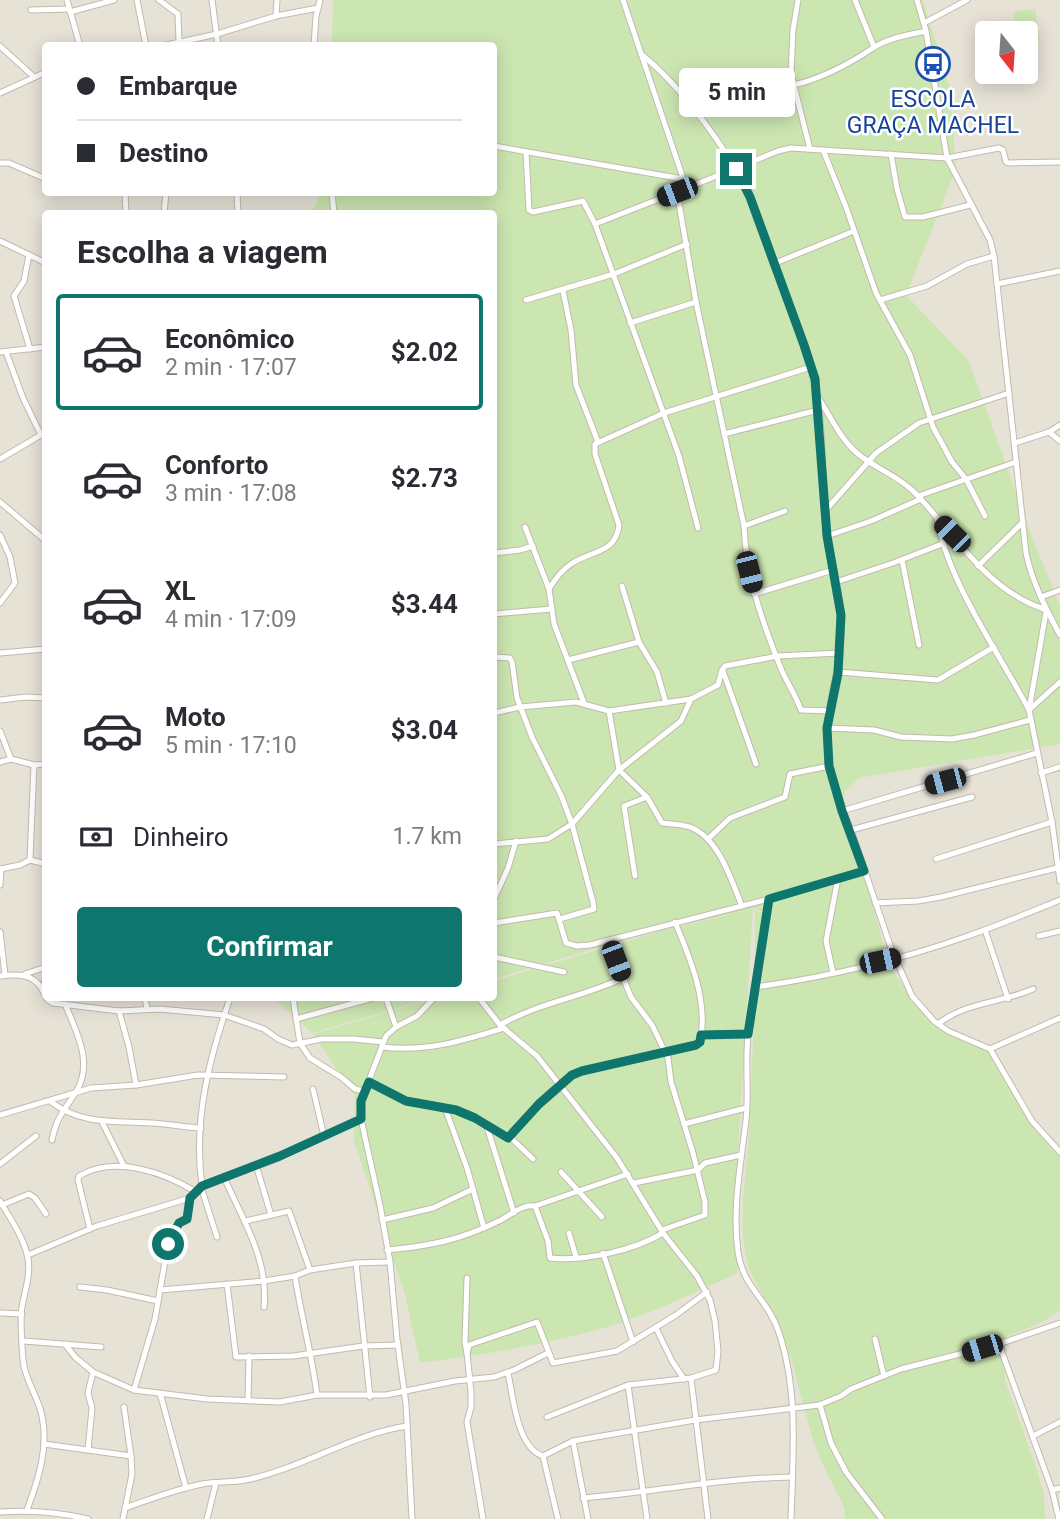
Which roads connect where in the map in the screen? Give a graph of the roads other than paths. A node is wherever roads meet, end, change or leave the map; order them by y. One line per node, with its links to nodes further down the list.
1 (67, 0): 15 (street)
2 (114, 0): 15 (street)
3 (137, 0): 21 (street)
4 (159, 0): 22 (street)
5 (212, 0): 19 (street)
6 (277, 0): 16 (street)
7 (320, 0): 13 (street)
8 (623, 0): 27 (street)
9 (798, 0): 30 (street)
10 (855, 0): 26 (street)
11 (917, 0): 17 (street)
12 (967, 0): 17 (street)
13 (318, 8): 16 (street); 24 (street)
14 (31, 10): 15 (street)
15 (70, 10): 20 (street)
16 (276, 16): 19 (street)
17 (924, 23): 18 (street)
18 (926, 31): 26 (street); 37 (street)
19 (216, 34): 22 (street); 23 (street)
20 (79, 42)
21 (145, 42)
22 (179, 42)
23 (217, 42)
24 (314, 42)
25 (0, 46): 29 (street)
26 (874, 47): 30 (street)
27 (641, 54): 40 (street); 42 (street)
28 (42, 74): 29 (street)
29 (34, 77): 31 (street)
30 (794, 85): 33 (street)
31 (0, 93)
32 (497, 147): 35 (street)
33 (810, 149): 34 (street); 40 (street)
34 (822, 150): 36 (street); 47 (street)
35 (526, 152): 42 (street); 46 (street)
36 (891, 154): 37 (street); 45 (street)
37 (947, 158): 38 (street); 45 (street)
38 (1060, 162)
39 (0, 163): 41 (street)
40 (736, 169): 43 (street); 53 (street)
41 (42, 177)
42 (683, 179): 43 (street)
43 (686, 187): 44 (street)
44 (677, 192): 46 (street); 49 (street)
45 (971, 205): 51 (street)
46 (595, 224): 55 (street)
47 (854, 231): 53 (street); 59 (street)
48 (0, 241): 50 (street)
49 (687, 244): 55 (street); 60 (street)
50 (29, 256): 52 (street); 63 (street)
51 (994, 256): 56 (street); 59 (street)
52 (42, 261)
53 (773, 264): 65 (street)
54 (1060, 271): 56 (street)
55 (614, 274): 57 (street); 61 (street)
56 (997, 284): 66 (street)
57 (563, 290): 58 (street); 78 (street)
58 (526, 300)
59 (880, 300): 71 (street)
60 (696, 302): 61 (street); 68 (street)
61 (630, 323): 70 (street)
62 (42, 348): 63 (street)
63 (30, 349): 64 (street)
64 (3, 352): 73 (street)
65 (811, 366): 67 (street); 68 (street)
66 (1009, 393): 71 (street); 79 (street)
67 (817, 395): 69 (street); 81 (street)
68 (715, 396): 70 (street); 76 (street)
69 (818, 410): 76 (street); 86 (street)
70 (664, 413): 78 (street); 93 (street)
71 (930, 419): 81 (street); 83 (street)
72 (1060, 425): 74 (street)
73 (42, 431)
74 (1049, 432): 77 (street); 79 (street)
75 (42, 434): 80 (street)
76 (724, 434): 91 (street)
77 (1060, 441)
78 (598, 442): 105 (street)
79 (1015, 443): 82 (street)
80 (0, 459)
81 (868, 461): 84 (street); 86 (street)
82 (1016, 462): 83 (street); 90 (street)
83 (966, 479): 84 (street); 88 (street)
84 (919, 497): 89 (street); 95 (street)
85 (0, 502): 96 (street)
86 (826, 510): 95 (street)
87 (785, 511): 91 (street)
88 (985, 516)
89 (937, 518): 97 (street); 101 (street)
90 (1023, 522): 101 (street); 108 (street)
91 (744, 526): 107 (street)
92 (525, 527): 98 (street)
93 (698, 528)
94 (0, 535): 109 (street)
95 (827, 536): 102 (street)
96 (42, 538)
97 (942, 544): 100 (street); 118 (street)
98 (533, 546): 99 (street); 105 (street)
99 (497, 553)
100 (902, 560): 103 (street); 117 (street)
101 (978, 566): 111 (street)
102 (834, 570): 103 (street); 107 (street)
103 (836, 582): 121 (street)
104 (622, 586): 116 (street)
105 (549, 589): 110 (street)
106 (1060, 590): 108 (street)
107 (754, 594): 122 (street)
108 (1041, 597): 111 (street)
109 (0, 603)
110 (551, 609): 112 (street); 124 (street)
111 (1046, 610): 114 (street); 135 (street)
112 (497, 614)
113 (1060, 618): 114 (street)
114 (1052, 620): 115 (street)
115 (1060, 635)
116 (639, 642): 124 (street); 132 (street)
117 (919, 645)
118 (995, 648): 126 (street); 135 (street)
119 (42, 649): 120 (street)
120 (0, 653)
121 (840, 653): 122 (street); 126 (street)
122 (778, 656): 125 (street); 136 (street)
123 (497, 657): 133 (street)
124 (568, 660): 131 (street)
125 (722, 668): 129 (street); 145 (street)
126 (838, 673): 136 (street)
127 (1060, 682): 135 (street)
128 (42, 698): 130 (street)
129 (691, 699): 132 (street); 149 (street)
130 (0, 700)
131 (584, 703): 133 (street); 134 (street)
132 (666, 703): 134 (street)
133 (520, 707): 137 (street); 155 (street)
134 (608, 710): 149 (street)
135 (1029, 710): 138 (street)
136 (830, 711): 139 (street)
137 (497, 712)
138 (1030, 720): 139 (street); 141 (street)
139 (827, 728): 147 (street)
140 (0, 731): 142 (street)
141 (1037, 753): 150 (street); 153 (street)
142 (11, 759): 143 (street); 146 (street)
143 (0, 762)
144 (42, 764): 146 (street)
145 (756, 764)
146 (34, 765): 162 (street)
147 (829, 766): 153 (street); 157 (street)
148 (1060, 767): 150 (street)
149 (619, 770): 151 (street); 155 (street)
150 (1041, 773): 154 (street)
151 (648, 797): 157 (street); 167 (street)
152 (972, 797): 156 (street)
153 (842, 811): 156 (street)
154 (1052, 822): 160 (street); 161 (street)
155 (572, 824): 158 (street); 176 (street)
156 (850, 830): 166 (street)
157 (708, 839): 175 (street)
158 (516, 841): 159 (street); 171 (street)
159 (497, 844)
160 (1058, 850): 164 (street)
161 (936, 859)
162 (30, 860): 163 (street); 165 (street)
163 (42, 863)
164 (1058, 868): 169 (street); 174 (street)
165 (0, 869): 170 (street)
166 (864, 871): 168 (street); 174 (street)
167 (635, 876)
168 (838, 878): 172 (street); 188 (street)
169 (1060, 881)
170 (0, 885)
171 (497, 893)
172 (769, 899): 175 (street); 192 (street)
173 (1060, 900): 179 (street)
174 (876, 903): 185 (street)
175 (741, 906): 178 (street)
176 (560, 919): 177 (street); 183 (street)
177 (497, 922)
178 (675, 922): 183 (street); 214 (street)
179 (985, 930): 185 (street); 195 (street)
180 (1060, 930): 182 (street)
181 (0, 932): 190 (street)
182 (1039, 936)
183 (608, 941): 191 (street)
184 (497, 958): 187 (street)
185 (895, 958): 188 (street); 210 (street)
186 (42, 969): 189 (street)
187 (564, 972)
188 (833, 973): 192 (street)
189 (25, 975): 190 (street); 193 (street)
190 (3, 976)
191 (623, 978): 212 (street); 218 (street)
192 (756, 986): 213 (street)
193 (42, 989)
194 (1033, 989): 195 (street)
195 (1008, 999): 210 (street)
196 (48, 1001): 204 (street)
197 (145, 1001): 205 (street)
198 (229, 1001): 207 (street)
199 (293, 1001): 209 (street)
200 (362, 1001): 209 (street)
201 (387, 1001): 211 (street)
202 (431, 1001): 211 (street)
203 (481, 1001): 212 (street)
204 (65, 1004): 206 (street); 225 (street)
205 (146, 1009): 206 (street); 207 (street)
206 (119, 1011): 222 (street)
207 (224, 1014): 215 (street); 219 (street)
208 (1060, 1018): 217 (street)
209 (296, 1019): 215 (street)
210 (938, 1024): 217 (street)
211 (396, 1027): 216 (street)
212 (502, 1027): 216 (street); 223 (street)
213 (748, 1034): 214 (street); 229 (street)
214 (701, 1035): 218 (street)
215 (300, 1043): 216 (street); 226 (street)
216 (383, 1044): 221 (street)
217 (990, 1049): 241 (street)
218 (665, 1051): 223 (street); 235 (street)
219 (206, 1076): 220 (street); 222 (street); 236 (street)
220 (284, 1077)
221 (369, 1082): 226 (street); 228 (street)
222 (136, 1085): 225 (street)
223 (559, 1086): 239 (street); 249 (street)
224 (313, 1089): 238 (street)
225 (77, 1091): 227 (street); 230 (street)
226 (364, 1091): 232 (street)
227 (50, 1101): 230 (street); 231 (street)
228 (445, 1107): 234 (street); 253 (street)
229 (746, 1108): 235 (street); 242 (street)
230 (62, 1110): 233 (street); 240 (street)
231 (0, 1115)
232 (361, 1119): 238 (street); 262 (street)
233 (102, 1122): 236 (street); 246 (street)
234 (486, 1124): 239 (street); 258 (street)
235 (684, 1124): 247 (street)
236 (201, 1128): 252 (street)
237 (36, 1136): 244 (street)
238 (324, 1136): 245 (street)
239 (508, 1138): 243 (street)
240 (52, 1140)
241 (1060, 1152)
242 (741, 1155): 247 (street); 315 (street)
243 (533, 1159)
244 (0, 1164)
245 (256, 1165): 250 (street); 260 (street)
246 (124, 1166): 252 (street); 265 (street)
247 (698, 1170): 251 (street); 266 (street)
248 (561, 1172): 254 (street)
249 (628, 1174): 251 (street); 254 (street)
250 (224, 1177): 252 (street); 263 (street)
251 (634, 1183): 266 (street)
252 (200, 1188): 255 (street); 268 (street)
253 (472, 1189): 262 (street); 264 (street)
254 (580, 1192): 257 (street); 261 (street)
255 (190, 1198): 265 (street); 281 (street)
256 (1, 1203): 259 (street); 271 (street)
257 (535, 1206): 258 (street); 272 (street)
258 (514, 1213): 264 (street)
259 (46, 1214)
260 (271, 1215): 263 (street); 275 (street)
261 (602, 1217)
262 (382, 1220): 269 (street)
263 (246, 1221): 278 (street)
264 (484, 1228): 269 (street)
265 (90, 1229): 271 (street)
266 (663, 1231): 270 (street); 282 (street)
267 (569, 1233): 272 (street)
268 (217, 1237)
269 (387, 1251): 273 (street)
270 (603, 1252): 272 (street); 292 (street)
271 (28, 1255): 286 (street)
272 (576, 1257)
273 (390, 1262): 274 (street); 294 (street)
274 (356, 1263): 275 (street); 296 (street)
275 (310, 1270): 276 (street)
276 (295, 1276): 278 (street); 299 (street)
277 (467, 1278): 291 (street)
278 (264, 1281): 279 (street); 284 (street)
279 (227, 1284): 281 (street); 300 (street)
280 (80, 1287): 283 (street)
281 (160, 1290): 283 (street)
282 (707, 1292): 288 (street); 305 (street)
283 (158, 1301): 307 (street)
284 (264, 1307)
285 (0, 1313): 286 (street)
286 (22, 1314): 290 (street)
287 (1060, 1323): 295 (street)
288 (656, 1328): 292 (street); 305 (street)
289 (875, 1339): 303 (street)
290 (24, 1341): 293 (street); 323 (street)
291 (468, 1342): 298 (street); 304 (street)
292 (633, 1342): 298 (street)
293 (65, 1344): 297 (street); 301 (street)
294 (398, 1345): 296 (street); 308 (street)
295 (999, 1345): 303 (street); 321 (street)
296 (363, 1346): 299 (street); 311 (street)
297 (101, 1348)
298 (548, 1353): 302 (street)
299 (312, 1354): 300 (street); 310 (street)
300 (249, 1356): 312 (street)
301 (93, 1372): 307 (street); 324 (street)
302 (508, 1373): 304 (street); 326 (street)
303 (884, 1376): 313 (street)
304 (470, 1378): 308 (street); 342 (street)
305 (687, 1378): 306 (street); 317 (street)
306 (628, 1385): 316 (street); 320 (street)
307 (134, 1390): 309 (street)
308 (405, 1392): 311 (street); 319 (street)
309 (160, 1393): 312 (street); 330 (street)
310 (317, 1395): 311 (street); 312 (street)
311 (370, 1397)
312 (248, 1401)
313 (820, 1405): 315 (street); 348 (street)
314 (124, 1407): 325 (street)
315 (791, 1408): 317 (street); 327 (street)
316 (547, 1417)
317 (695, 1420): 320 (street); 329 (street)
318 (1060, 1422): 321 (street)
319 (407, 1426): 328 (street); 341 (street)
320 (633, 1430): 322 (street); 333 (street)
321 (1033, 1436): 332 (street)
322 (573, 1441): 326 (street); 334 (street)
323 (44, 1444): 324 (street); 336 (street)
324 (88, 1450): 325 (street)
325 (131, 1456): 335 (street)
326 (542, 1456): 343 (street)
327 (792, 1477): 329 (street); 347 (street)
328 (216, 1483): 330 (street); 340 (street)
329 (703, 1484): 333 (street); 346 (street)
330 (186, 1488): 335 (street)
331 (1060, 1488): 332 (street)
332 (1052, 1490): 349 (street)
333 (644, 1493): 334 (street); 345 (street)
334 (583, 1498): 344 (street)
335 (125, 1507): 339 (street)
336 (27, 1510): 337 (street); 338 (street)
337 (0, 1512)
338 (88, 1519)
339 (122, 1519)
340 (207, 1519)
341 (412, 1519)
342 (483, 1519)
343 (558, 1519)
344 (587, 1519)
345 (648, 1519)
346 (708, 1519)
347 (791, 1519)
348 (882, 1519)
349 (1059, 1519)

